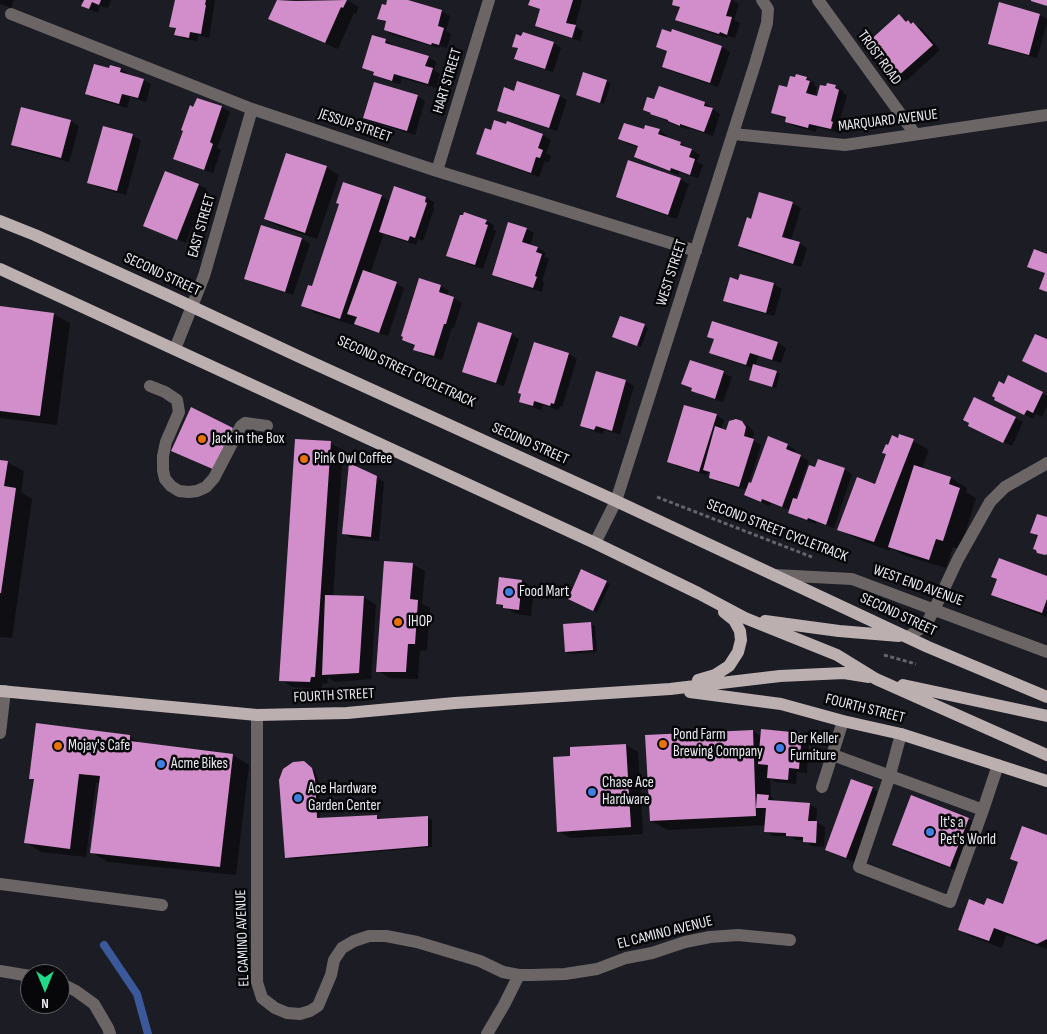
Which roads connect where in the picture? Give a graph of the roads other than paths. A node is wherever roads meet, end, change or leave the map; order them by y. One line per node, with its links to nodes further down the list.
1 (489, 0): 9 (street, HART STREET)
2 (818, 0): 8 (street, TROST ROAD)
3 (765, 4): 7 (street, WEST STREET)
4 (11, 14): 5 (street, JESSUP STREET)
5 (252, 109): 9 (street, JESSUP STREET); 13 (street, EAST STREET)
6 (1047, 115): 8 (street, MARQUARD AVENUE)
7 (733, 134): 8 (street, MARQUARD AVENUE); 11 (street, WEST STREET)
8 (915, 134)
9 (437, 171): 11 (street, JESSUP STREET)
10 (0, 221): 13 (main road, SECOND STREET)
11 (696, 251): 18 (street, WEST STREET)
12 (0, 269): 14 (main road)
13 (192, 307): 14 (street, EAST STREET); 18 (main road, SECOND STREET)
14 (175, 349): 19 (main road)
15 (150, 386): 16 (street)
16 (267, 426)
17 (1047, 463): 22 (street)
18 (616, 502): 19 (street, WEST STREET); 20 (main road, SECOND STREET)
19 (596, 543): 21 (main road)
20 (772, 575): 22 (street, WEST END AVENUE); 24 (main road, SECOND STREET)
21 (698, 593): 23 (main road); 27 (main road)
22 (934, 610): 24 (street); 25 (street, WEST END AVENUE)
23 (745, 618): 24 (main road); 26 (main road)
24 (907, 637): 29 (main road, SECOND STREET)
25 (1047, 652)
26 (876, 679): 27 (main road, FOURTH STREET); 31 (main road, FOURTH STREET); 36 (main road, FOURTH STREET)
27 (670, 689): 30 (main road, FOURTH STREET); 32 (main road, FOURTH STREET)
28 (3, 691): 30 (main road, FOURTH STREET); 33 (street)
29 (1047, 697)
30 (257, 715): 47 (street, EL CAMINO AVENUE)
31 (1047, 716)
32 (844, 721): 34 (main road, FOURTH STREET); 35 (street)
33 (0, 733)
34 (901, 734): 37 (main road, FOURTH STREET); 38 (street)
35 (832, 755): 38 (street); 40 (street)
36 (1047, 755)
37 (998, 765): 39 (main road, FOURTH STREET); 41 (street)
38 (890, 775): 41 (street); 41 (street)
39 (1047, 781)
40 (822, 787)
41 (983, 810)
42 (0, 884): 43 (street)
43 (162, 904)
44 (790, 940): 47 (street, EL CAMINO AVENUE)
45 (0, 972): 46 (street)
46 (20, 975)
47 (519, 975): 50 (street)
48 (70, 987): 49 (street)
49 (110, 1034)
50 (487, 1034)

